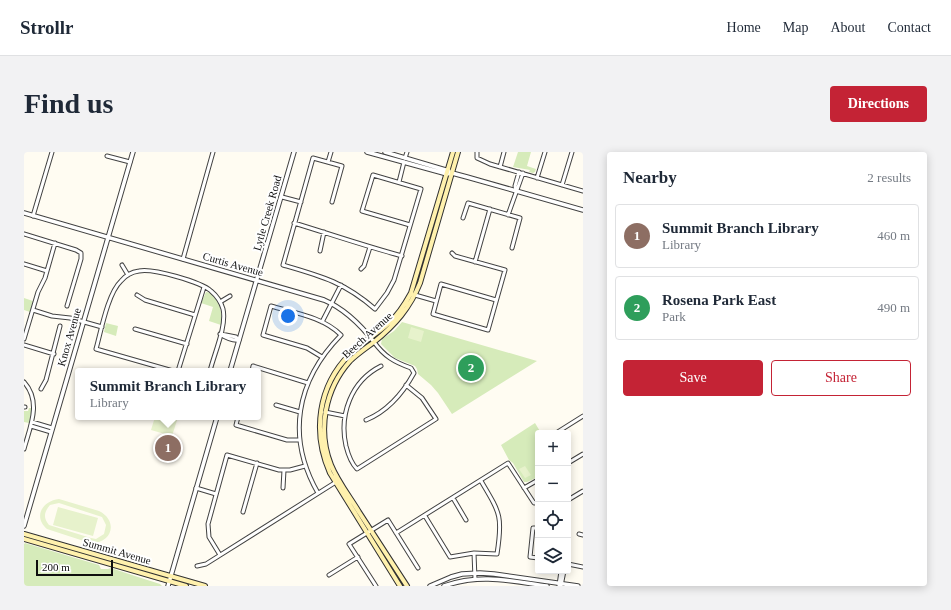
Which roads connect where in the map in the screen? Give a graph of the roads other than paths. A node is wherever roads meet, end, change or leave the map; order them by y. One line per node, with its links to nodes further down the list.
1 (52, 152): 36 (street)
2 (133, 152): 17 (street, Knox Avenue)
3 (213, 152): 49 (street)
4 (294, 152): 29 (street, Lytle Creek Road)
5 (331, 152): 18 (street)
6 (367, 152): 19 (street)
7 (385, 152): 16 (street)
8 (407, 152): 16 (street)
9 (453, 152): 21 (main road, Beech Avenue)
10 (458, 152): 22 (main road, Beech Avenue)
11 (478, 152): 20 (street)
12 (504, 152): 20 (street)
13 (545, 152): 24 (street)
14 (572, 152): 26 (street)
15 (107, 156): 17 (street)
16 (405, 158): 21 (street)
17 (130, 162): 42 (street, Knox Avenue)
18 (328, 162): 30 (street); 31 (street)
19 (404, 162): 21 (street); 25 (street)
20 (500, 167): 23 (street)
21 (447, 172): 22 (street); 77 (main road, Beech Avenue)
22 (452, 173): 28 (street); 60 (main road, Beech Avenue)
23 (521, 173): 24 (street); 28 (street)
24 (537, 178): 26 (street)
25 (399, 182): 39 (street); 39 (street)
26 (562, 185): 27 (street)
27 (583, 191)
28 (516, 192): 33 (street); 35 (street)
29 (282, 196): 30 (street); 56 (street, Lytle Creek Road)
30 (301, 202): 38 (street)
31 (332, 202)
32 (490, 209): 35 (street); 37 (street); 50 (street)
33 (583, 210)
34 (24, 213): 36 (street, Curtis Avenue)
35 (508, 214): 45 (street)
36 (33, 216): 42 (street, Curtis Avenue)
37 (463, 218)
38 (294, 223): 40 (street); 57 (street)
39 (410, 225): 48 (street)
40 (324, 232): 44 (street); 46 (street)
41 (24, 234): 43 (street)
42 (108, 238): 49 (street, Curtis Avenue); 69 (street, Knox Avenue)
43 (55, 244): 54 (street); 66 (street)
44 (370, 247): 48 (street); 53 (street)
45 (512, 248)
46 (320, 252)
47 (452, 253): 50 (street)
48 (402, 256): 57 (street)
49 (183, 259): 56 (street, Curtis Avenue)
50 (475, 262): 62 (street)
51 (24, 264): 54 (street)
52 (122, 265): 55 (street)
53 (361, 269)
54 (47, 271): 67 (street)
55 (128, 275): 58 (street); 72 (street)
56 (257, 280): 65 (street, Curtis Avenue); 76 (street, Lytle Creek Road)
57 (341, 285): 65 (street)
58 (204, 287): 64 (street); 68 (street)
59 (137, 295): 68 (street)
60 (415, 295): 63 (street); 77 (main road, Beech Avenue)
61 (230, 296): 64 (street)
62 (496, 300): 63 (street); 63 (street)
63 (436, 301)
64 (220, 302): 74 (street)
65 (332, 303): 70 (street); 77 (street, Curtis Avenue)
66 (67, 306)
67 (33, 310): 69 (street); 75 (street)
68 (195, 315): 78 (street)
69 (83, 321): 72 (street); 101 (street, Knox Avenue)
70 (322, 322): 81 (street); 81 (street)
71 (60, 326): 80 (street)
72 (102, 328): 83 (street)
73 (135, 329): 78 (street)
74 (220, 334): 76 (street); 85 (street)
75 (24, 339)
76 (239, 340): 86 (street, Lytle Creek Road)
77 (372, 340): 90 (street, Curtis Avenue); 94 (main road, Beech Avenue); 110 (main road, Beech Avenue)
78 (187, 344): 84 (street)
79 (24, 345): 80 (street)
80 (54, 354): 91 (street)
81 (322, 357): 89 (street)
82 (381, 366): 95 (street)
83 (162, 368)
84 (179, 368)
85 (211, 368)
86 (231, 368)
87 (261, 368): 89 (street)
88 (24, 382): 100 (street)
89 (308, 383): 93 (street)
90 (406, 385): 95 (street); 99 (street)
91 (41, 389)
92 (276, 405): 93 (street)
93 (300, 412): 103 (street)
94 (325, 412): 95 (street); 110 (main road, Beech Avenue)
95 (345, 416)
96 (583, 416): 102 (street)
97 (216, 420): 113 (street)
98 (237, 420): 103 (street)
99 (366, 420)
100 (31, 424): 101 (street); 104 (street)
101 (52, 430): 125 (street, Knox Avenue)
102 (561, 430)
103 (300, 440): 108 (street)
104 (24, 449)
105 (583, 454): 106 (street)
106 (571, 461)
107 (257, 463): 109 (street); 118 (street); 122 (street)
108 (305, 466): 109 (street); 117 (street)
109 (284, 470): 114 (street)
110 (337, 481): 117 (street); 127 (main road, Beech Avenue)
111 (481, 481): 115 (street); 119 (street); 133 (street)
112 (535, 482): 115 (street)
113 (196, 488): 118 (street); 145 (street)
114 (283, 488)
115 (524, 488): 121 (street)
116 (583, 491): 120 (street)
117 (318, 493): 134 (street)
118 (216, 494): 134 (street)
119 (453, 498): 123 (street); 124 (street)
120 (571, 498)
121 (535, 503)
122 (243, 512)
123 (425, 516): 128 (street); 133 (street)
124 (466, 520)
125 (24, 526)
126 (535, 528): 136 (street)
127 (369, 532): 128 (street); 135 (street); 152 (main road, Beech Avenue); 153 (main road, Beech Avenue)
128 (396, 533): 140 (street)
129 (24, 534): 145 (main road, Summit Avenue)
130 (579, 534): 131 (street)
131 (583, 535)
132 (24, 539): 147 (main road, Summit Avenue)
133 (474, 553): 141 (street)
134 (220, 555): 138 (street)
135 (358, 557): 144 (street); 151 (street)
136 (535, 558)
137 (571, 565): 139 (street)
138 (197, 566)
139 (583, 567)
140 (418, 568)
141 (474, 573): 146 (street); 148 (street); 154 (street)
142 (561, 574): 148 (street)
143 (563, 574): 148 (street)
144 (329, 575)
145 (171, 576): 147 (street); 150 (main road, Summit Avenue)
146 (475, 578): 155 (street); 156 (street)
147 (168, 584): 149 (main road, Summit Avenue)
148 (560, 585): 157 (street)
149 (186, 586)
150 (205, 586)
151 (376, 586)
152 (400, 586)
153 (407, 586)
154 (430, 586)
155 (444, 586)
156 (547, 586)
157 (578, 586)

